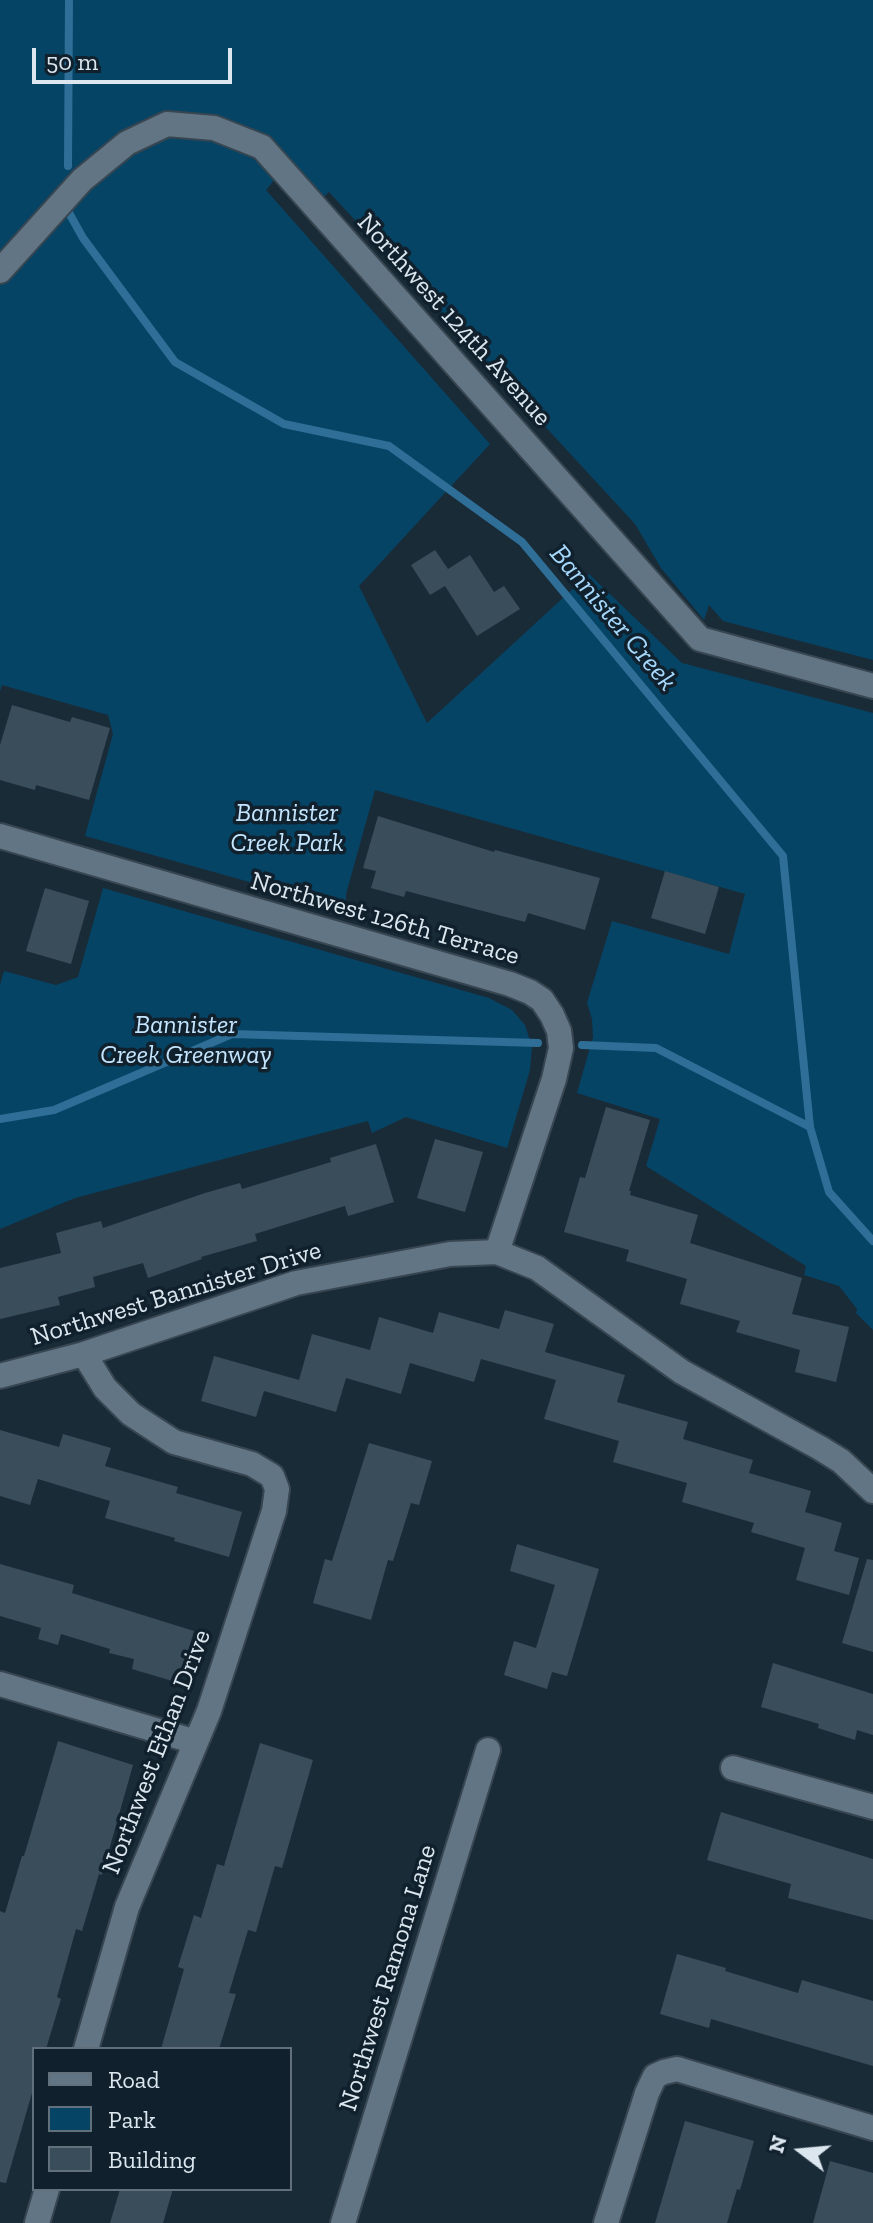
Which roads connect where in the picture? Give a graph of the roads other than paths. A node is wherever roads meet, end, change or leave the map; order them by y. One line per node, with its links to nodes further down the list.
1 (0, 271): 2 (street, Northwest 124th Avenue)
2 (873, 686)
3 (0, 836): 4 (street, Northwest 126th Terrace)
4 (497, 1252): 5 (street, Northwest Bannister Drive); 7 (street, Northwest Bannister Drive)
5 (84, 1354): 6 (street, Northwest Bannister Drive); 9 (street, Northwest Ethan Drive)
6 (0, 1376)
7 (873, 1491)
8 (0, 1684): 9 (street)
9 (196, 1742): 13 (street, Northwest Ethan Drive)
10 (488, 1750): 17 (street, Northwest Ramona Lane)
11 (733, 1768): 12 (street)
12 (873, 1807)
13 (87, 2047)
14 (873, 2128): 18 (street)
15 (46, 2191): 16 (street)
16 (37, 2223)
17 (343, 2223)
18 (606, 2223)

